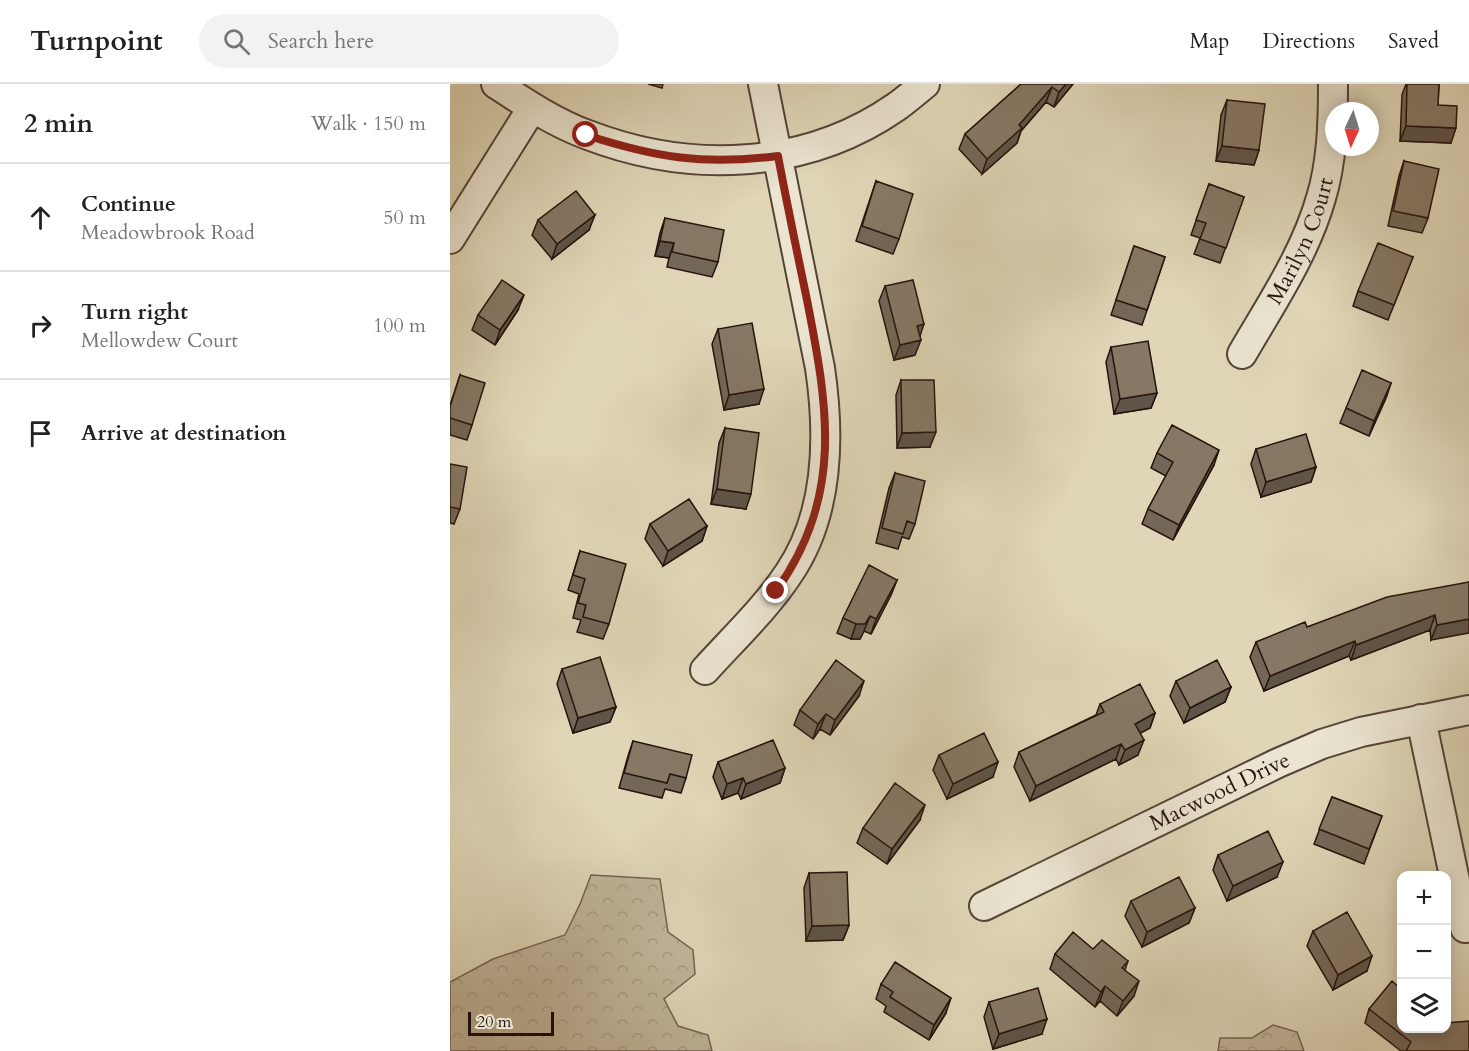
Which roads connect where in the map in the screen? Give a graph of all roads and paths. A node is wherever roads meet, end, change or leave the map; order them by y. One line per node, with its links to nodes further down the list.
1 (496, 84): 5 (street)
2 (763, 84): 6 (street)
3 (925, 84): 6 (street)
4 (1332, 84): 8 (street, Marilyn Court)
5 (532, 108): 6 (street); 7 (street)
6 (778, 156): 9 (street)
7 (450, 239)
8 (1242, 354)
9 (705, 670)
10 (1469, 710): 11 (street, Macwood Drive)
11 (1421, 719): 12 (street, Macwood Drive); 13 (street)
12 (984, 906)
13 (1466, 928)

